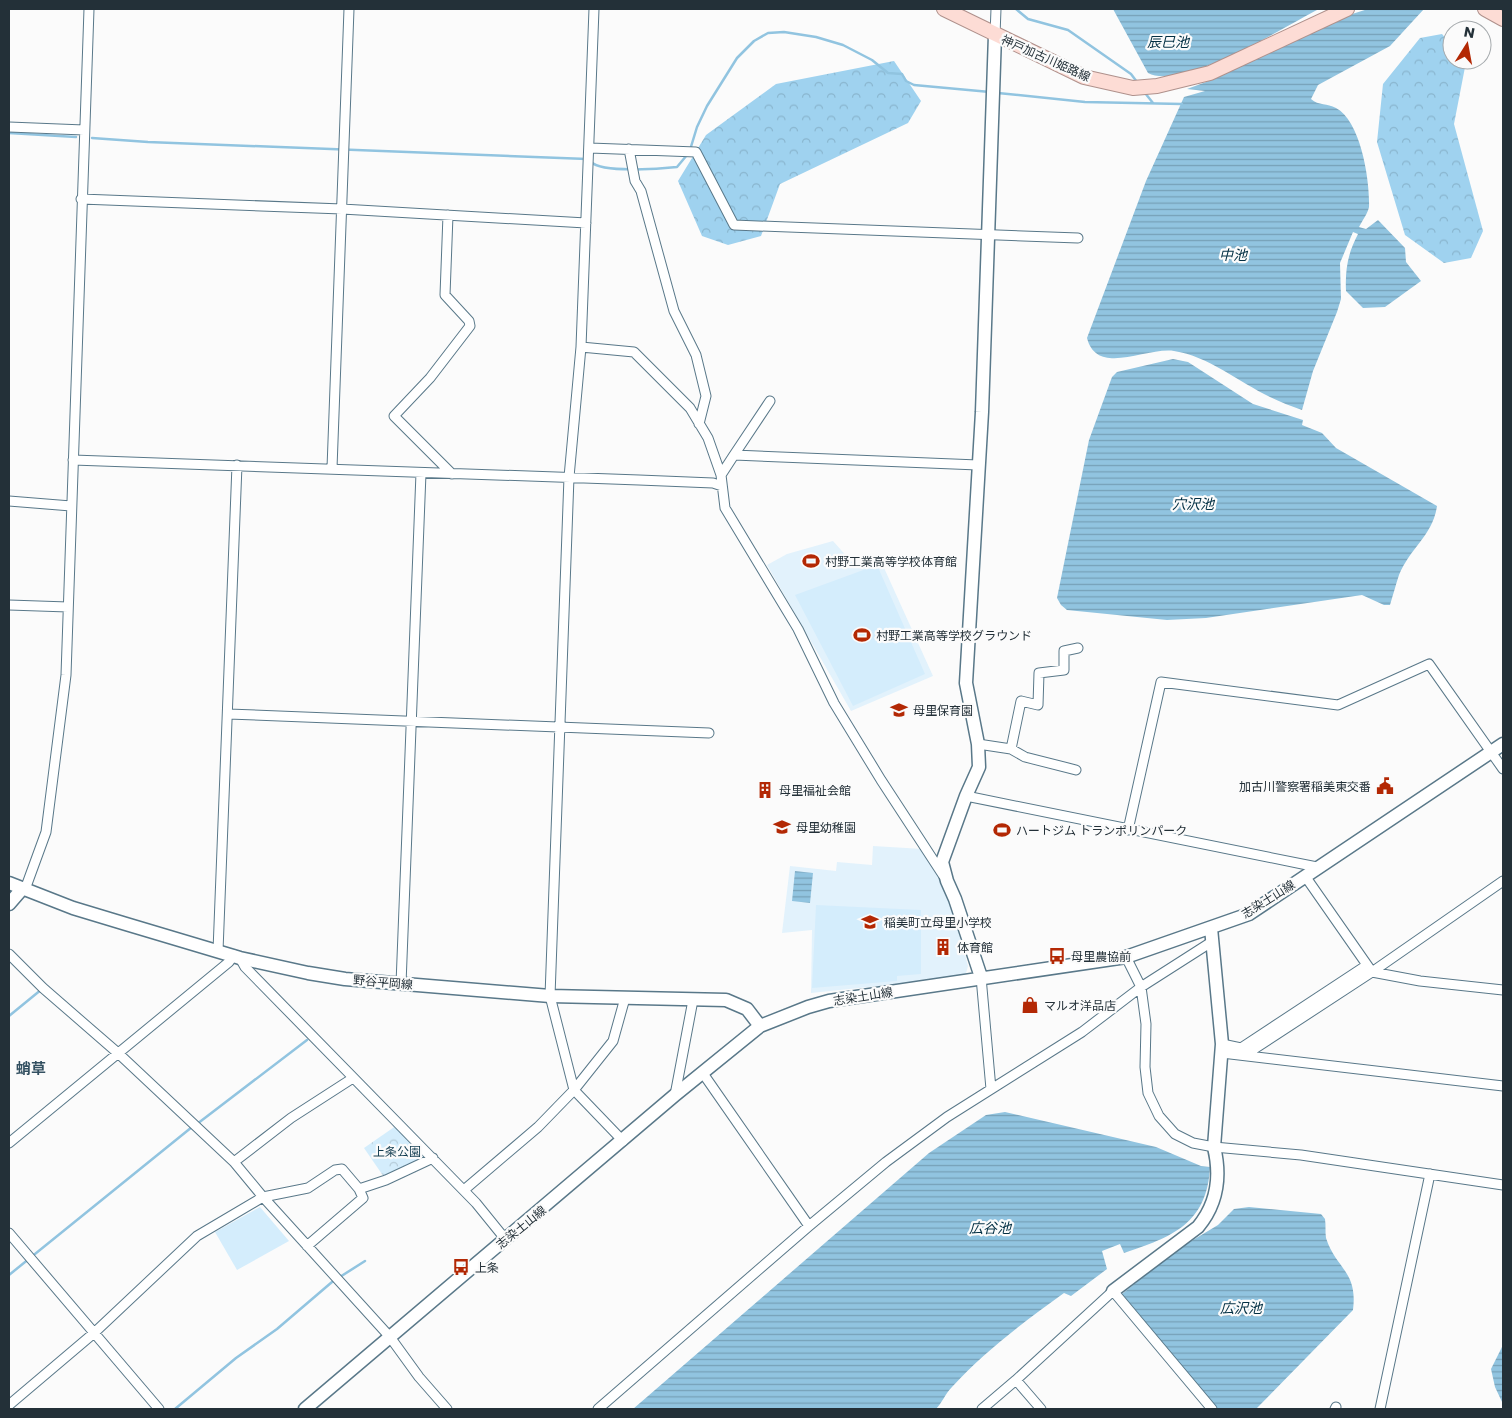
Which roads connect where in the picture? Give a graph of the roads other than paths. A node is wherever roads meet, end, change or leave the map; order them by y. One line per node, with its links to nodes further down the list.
1 (89, 9): 11 (street)
2 (349, 9): 15 (street)
3 (594, 9): 12 (street)
4 (944, 9): 9 (main road, 神戸加古川姫路線)
5 (996, 9): 9 (street)
6 (1347, 9): 9 (main road, 神戸加古川姫路線)
7 (1485, 9): 8 (main road)
8 (1503, 19)
9 (995, 35): 18 (main road)
10 (9, 127): 11 (street)
11 (84, 130): 14 (street)
12 (590, 148): 13 (street); 17 (street)
13 (629, 150): 18 (street); 22 (street)
14 (81, 199): 15 (street); 24 (street)
15 (342, 210): 16 (street); 27 (street)
16 (448, 215): 17 (street); 29 (street)
17 (586, 223): 20 (street)
18 (989, 235): 19 (street); 25 (main road)
19 (1078, 238)
20 (581, 347): 22 (street); 31 (street)
21 (770, 401): 23 (street)
22 (699, 424): 30 (street)
23 (734, 455): 25 (street); 30 (street)
24 (73, 460): 26 (street); 34 (street)
25 (978, 464): 42 (main road)
26 (237, 466): 27 (street); 38 (street)
27 (332, 468): 28 (street)
28 (420, 473): 29 (street); 39 (street)
29 (452, 474): 31 (street)
30 (721, 475): 32 (street)
31 (569, 477): 32 (street); 40 (street)
32 (722, 486): 52 (street)
33 (9, 501): 34 (street)
34 (71, 506): 36 (street)
35 (9, 605): 36 (street)
36 (68, 607): 55 (street)
37 (1078, 648): 44 (street)
38 (228, 714): 39 (street); 58 (street)
39 (411, 721): 40 (street); 64 (street)
40 (560, 727): 41 (street); 67 (street)
41 (709, 733)
42 (978, 744): 44 (street); 48 (main road)
43 (1503, 744): 45 (main road, 志染土山線)
44 (1011, 749): 47 (street)
45 (1492, 752): 46 (street); 49 (street); 50 (main road, 志染土山線)
46 (1503, 769)
47 (1076, 770)
48 (966, 796): 49 (street); 52 (main road)
49 (1128, 830): 50 (street)
50 (1317, 867): 51 (main road, 志染土山線)
51 (1305, 876): 57 (main road, 志染土山線); 62 (street)
52 (947, 881): 63 (main road)
53 (1503, 881): 62 (street)
54 (9, 883): 55 (main road, 野谷平岡線)
55 (22, 889): 56 (main road); 58 (main road, 野谷平岡線)
56 (9, 904)
57 (1212, 935): 61 (main road, 志染土山線); 65 (street); 71 (main road)
58 (218, 951): 60 (main road, 野谷平岡線)
59 (9, 954): 72 (street)
60 (237, 956): 64 (main road, 野谷平岡線); 72 (street); 75 (street)
61 (1126, 957): 63 (main road, 志染土山線); 65 (street)
62 (1370, 969): 66 (street); 71 (street); 73 (street)
63 (981, 977): 70 (main road, 志染土山線); 77 (street)
64 (401, 984): 67 (main road, 野谷平岡線)
65 (1141, 987): 77 (street); 82 (street)
66 (1503, 990)
67 (550, 996): 68 (main road, 野谷平岡線); 78 (street)
68 (626, 998): 69 (main road, 野谷平岡線); 78 (street)
69 (693, 1000): 70 (main road, 野谷平岡線); 79 (street)
70 (760, 1026): 74 (main road, 志染土山線)
71 (1222, 1048): 73 (street); 82 (main road)
72 (119, 1054): 81 (street); 84 (street)
73 (1245, 1055): 76 (street)
74 (702, 1072): 79 (main road, 志染土山線); 90 (street)
75 (353, 1078): 83 (street); 84 (street)
76 (1503, 1086)
77 (991, 1089): 90 (street)
78 (574, 1090): 80 (street); 88 (street)
79 (675, 1095): 80 (main road, 志染土山線)
80 (623, 1141): 92 (main road, 志染土山線)
81 (9, 1143)
82 (1214, 1147): 85 (street); 94 (main road)
83 (433, 1158): 87 (street); 88 (street)
84 (234, 1162): 89 (street)
85 (1430, 1174): 86 (street); 106 (street)
86 (1503, 1185)
87 (359, 1189): 89 (street); 93 (street)
88 (464, 1190): 92 (street)
89 (263, 1197): 93 (street); 95 (street)
90 (809, 1226): 102 (street)
91 (9, 1233): 95 (street)
92 (506, 1240): 96 (main road, 志染土山線)
93 (307, 1246): 96 (street)
94 (1113, 1291): 97 (street); 105 (street)
95 (94, 1333): 98 (street); 99 (street)
96 (390, 1337): 100 (main road, 志染土山線); 101 (street)
97 (1016, 1380): 103 (street); 104 (street)
98 (9, 1404)
99 (160, 1409)
100 (305, 1409)
101 (447, 1409)
102 (598, 1409)
103 (982, 1409)
104 (1041, 1409)
105 (1212, 1409)
106 (1380, 1409)

